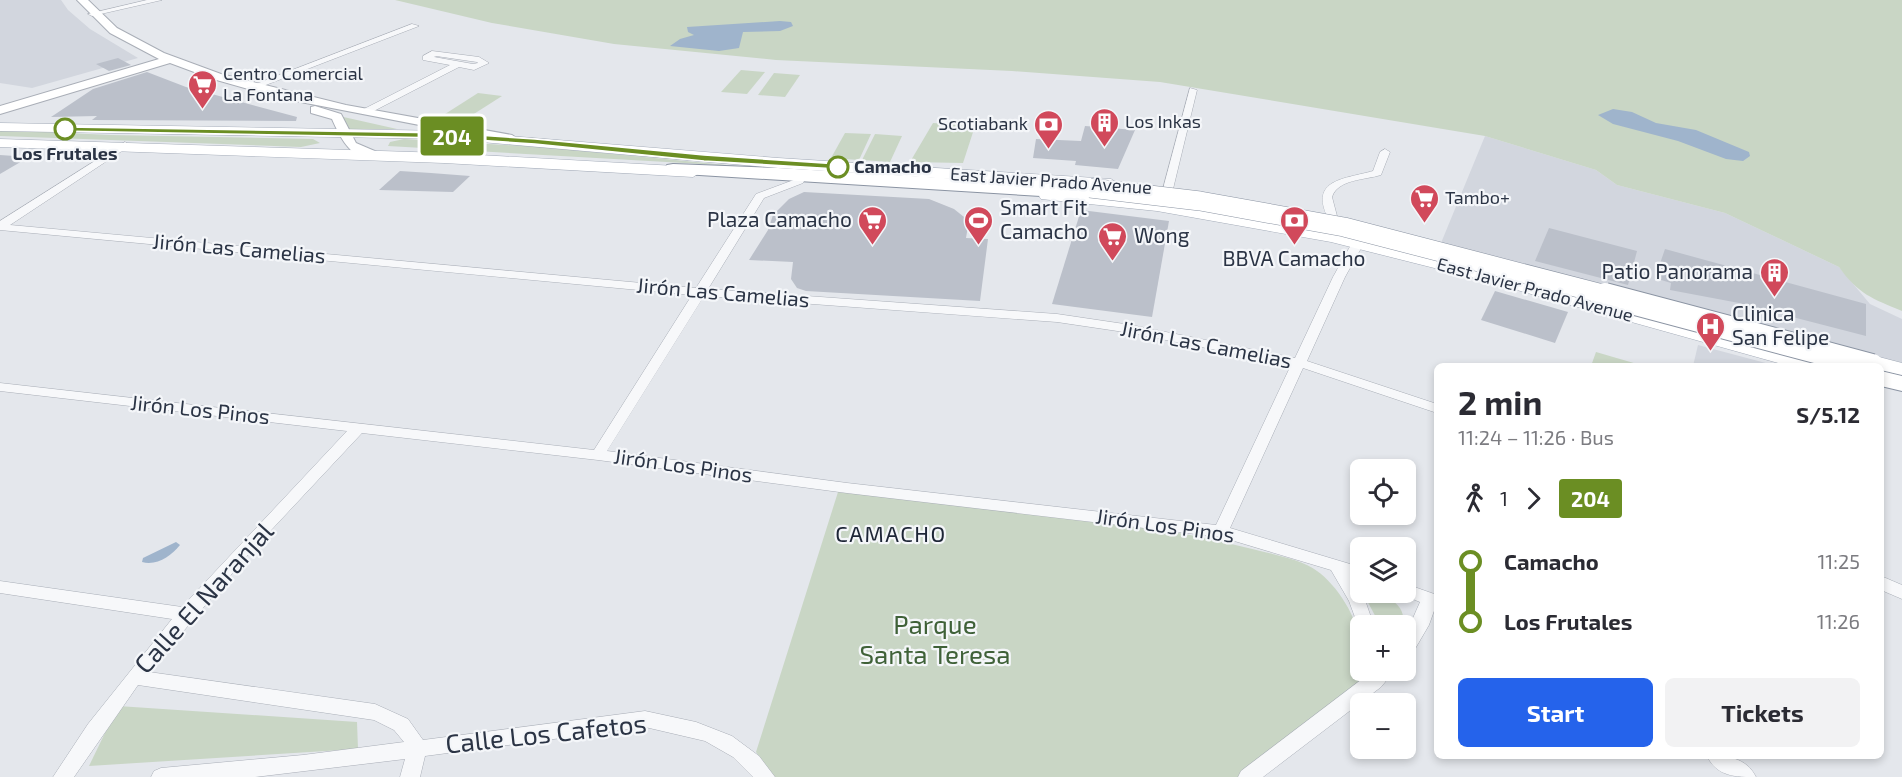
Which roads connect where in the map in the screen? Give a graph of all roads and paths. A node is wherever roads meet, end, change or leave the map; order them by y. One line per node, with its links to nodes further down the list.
1 (70, 0): 4 (main road)
2 (82, 0): 4 (main road)
3 (158, 0): 4 (street)
4 (84, 15): 6 (main road)
5 (415, 26): 8 (street)
6 (160, 60): 8 (main road); 10 (main road); 13 (main road)
7 (458, 64): 7 (street); 11 (street)
8 (255, 86): 11 (main road)
9 (1193, 90): 24 (street)
10 (2, 107)
11 (365, 111): 15 (main road)
12 (0, 127): 13 (main road, East Javier Prado Avenue)
13 (343, 133): 14 (main road, East Javier Prado Avenue); 19 (main road)
14 (414, 134): 15 (main road, East Javier Prado Avenue); 20 (main road)
15 (512, 139): 21 (main road, East Javier Prado Avenue)
16 (0, 142): 17 (main road, East Javier Prado Avenue)
17 (125, 145): 19 (main road, East Javier Prado Avenue); 27 (street)
18 (1385, 152): 26 (street)
19 (372, 155): 20 (main road, East Javier Prado Avenue)
20 (399, 156): 22 (main road, East Javier Prado Avenue)
21 (704, 158): 24 (main road, East Javier Prado Avenue); 25 (highway)
22 (673, 170): 23 (main road, East Javier Prado Avenue); 25 (highway)
23 (799, 181): 29 (main road, East Javier Prado Avenue); 30 (street)
24 (1168, 189): 26 (main road, East Javier Prado Avenue)
25 (1090, 190): 34 (highway); 35 (highway, bridge)
26 (1332, 216): 28 (main road, East Javier Prado Avenue)
27 (0, 227): 30 (street, Jirón Las Camelias)
28 (1379, 228): 29 (street); 31 (main road, East Javier Prado Avenue)
29 (1357, 243): 31 (main road, East Javier Prado Avenue); 32 (street)
30 (699, 292): 32 (street, Jirón Las Camelias); 48 (street)
31 (1705, 326): 33 (main road, East Javier Prado Avenue); 36 (main road, East Javier Prado Avenue)
32 (1300, 363): 46 (street, Jirón Las Camelias); 49 (street)
33 (1804, 363)
34 (1825, 363)
35 (1861, 363)
36 (1875, 363)
37 (1884, 365): 39 (main road, East Javier Prado Avenue)
38 (1884, 369): 40 (highway)
39 (1902, 369)
40 (1902, 374)
41 (1884, 379): 42 (highway)
42 (1902, 384)
43 (1884, 386): 45 (main road)
44 (0, 387): 47 (street, Jirón Los Pinos)
45 (1902, 391)
46 (1434, 408)
47 (358, 428): 48 (street, Jirón Los Pinos); 57 (street, Calle El Naranjal)
48 (598, 455): 49 (street, Jirón Los Pinos)
49 (1221, 531): 50 (street, Jirón Los Pinos)
50 (1336, 564): 51 (street, Jirón Los Pinos); 58 (street)
51 (1350, 569)
52 (1884, 584): 54 (street)
53 (0, 587): 57 (street)
54 (1902, 593)
55 (1416, 594): 56 (street)
56 (1434, 600): 59 (street)
57 (186, 614): 60 (street, Calle El Naranjal)
58 (1362, 615)
59 (1416, 632)
60 (134, 677): 62 (street, Calle Los Cafetos); 64 (street, Calle El Naranjal)
61 (1369, 681): 68 (street)
62 (417, 748): 65 (street, Calle Los Cafetos); 66 (street); 67 (street, Calle Los Cafetos)
63 (1721, 759): 69 (street)
64 (63, 777)
65 (161, 777)
66 (410, 777)
67 (765, 777)
68 (1248, 777)
69 (1746, 777)

